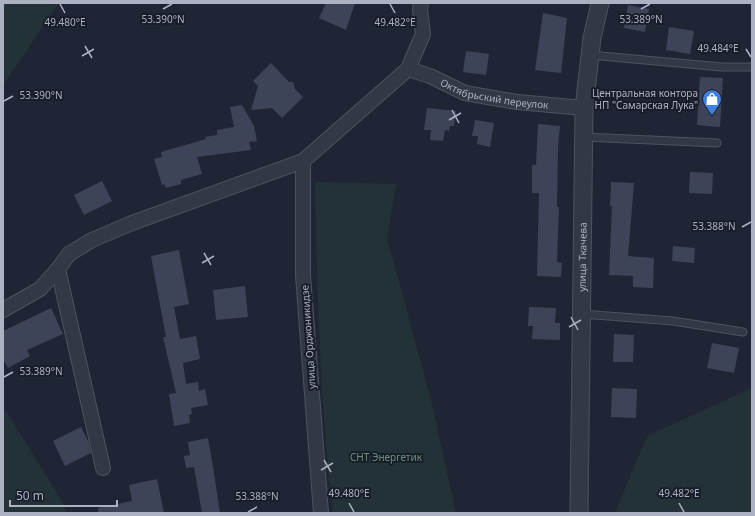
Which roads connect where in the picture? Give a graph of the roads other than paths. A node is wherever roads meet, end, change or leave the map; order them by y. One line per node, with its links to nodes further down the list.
1 (421, 3): 5 (street)
2 (600, 3): 3 (street, улица Ткачева)
3 (590, 55): 4 (lane); 6 (street, улица Ткачева)
4 (752, 67)
5 (408, 69): 6 (street, Октябрьский переулок); 9 (street)
6 (584, 108): 7 (street, улица Ткачева)
7 (584, 137): 8 (lane); 12 (street, улица Ткачева)
8 (717, 143)
9 (303, 161): 10 (street); 15 (street, улица Орджоникидзе)
10 (58, 270): 11 (street); 14 (street)
11 (3, 310)
12 (582, 314): 13 (lane); 16 (street, улица Ткачева)
13 (743, 332)
14 (103, 468)
15 (321, 513)
16 (579, 513)

